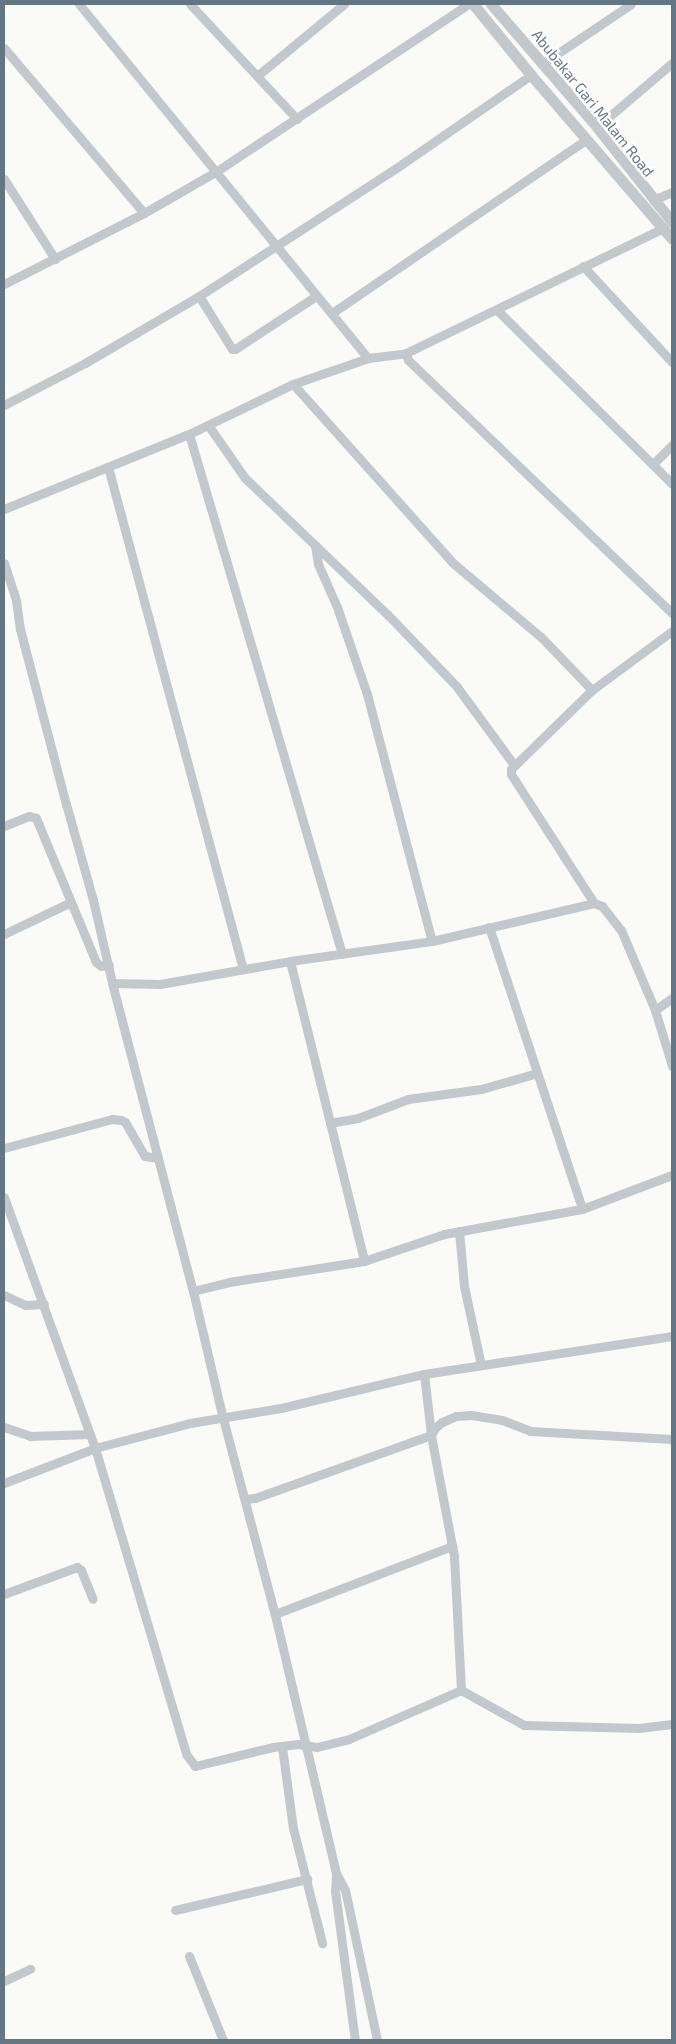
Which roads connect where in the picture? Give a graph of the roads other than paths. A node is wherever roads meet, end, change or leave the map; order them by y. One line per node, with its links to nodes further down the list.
1 (79, 4): 16 (street)
2 (344, 4): 12 (street)
3 (468, 4): 13 (street)
4 (473, 4): 11 (street)
5 (491, 4): 10 (street, Abubakar Gari Malam Road)
6 (631, 4): 10 (street)
7 (194, 5): 12 (street)
8 (4, 48): 20 (street)
9 (672, 63): 14 (street)
10 (542, 64): 14 (street, Abubakar Gari Malam Road)
11 (531, 75): 15 (street); 23 (street)
12 (257, 76): 13 (street)
13 (296, 119): 16 (street)
14 (598, 127): 19 (street, Abubakar Gari Malam Road)
15 (586, 140): 21 (street); 30 (street)
16 (217, 172): 20 (street); 23 (street)
17 (4, 179): 24 (street)
18 (672, 192): 19 (street)
19 (653, 200): 21 (street, Abubakar Gari Malam Road)
20 (144, 213): 24 (street)
21 (668, 225): 22 (street); 25 (street)
22 (672, 239)
23 (276, 245): 27 (street); 28 (street)
24 (55, 259): 26 (street)
25 (583, 266): 29 (street); 33 (street)
26 (4, 284)
27 (199, 296): 28 (street); 35 (street)
28 (316, 296): 30 (street)
29 (497, 310): 31 (street); 39 (street)
30 (332, 314): 32 (street)
31 (406, 353): 32 (street); 45 (street)
32 (368, 358): 34 (street)
33 (672, 362)
34 (293, 384): 36 (street); 47 (street)
35 (4, 405)
36 (208, 425): 37 (street); 43 (street)
37 (189, 434): 40 (street); 55 (street)
38 (672, 445): 39 (street)
39 (652, 464): 41 (street)
40 (108, 466): 42 (street); 58 (street)
41 (672, 484)
42 (4, 509)
43 (315, 545): 48 (street); 54 (street)
44 (4, 563): 57 (street)
45 (672, 613)
46 (672, 631): 47 (street)
47 (592, 690): 48 (street)
48 (514, 765): 51 (street)
49 (4, 826): 50 (street)
50 (71, 902): 53 (street); 57 (street)
51 (594, 903): 52 (street); 61 (street)
52 (489, 927): 54 (street); 63 (street)
53 (4, 934)
54 (432, 941): 55 (street)
55 (342, 954): 56 (street)
56 (290, 961): 58 (street); 64 (street)
57 (109, 965): 59 (street)
58 (243, 969): 59 (street)
59 (112, 983): 66 (street)
60 (672, 998): 61 (street)
61 (655, 1010): 62 (street)
62 (672, 1066)
63 (536, 1073): 64 (street); 69 (street)
64 (330, 1123): 71 (street)
65 (4, 1148): 66 (street)
66 (158, 1158): 72 (street)
67 (672, 1176): 69 (street)
68 (4, 1197): 74 (street)
69 (582, 1209): 70 (street)
70 (459, 1232): 71 (street); 76 (street)
71 (364, 1261): 72 (street)
72 (193, 1291): 78 (street)
73 (4, 1295): 74 (street)
74 (44, 1304): 80 (street)
75 (672, 1336): 76 (street)
76 (481, 1365): 77 (street)
77 (424, 1374): 78 (street); 81 (street)
78 (223, 1418): 83 (street); 85 (street)
79 (4, 1427): 80 (street)
80 (90, 1434): 83 (street)
81 (431, 1435): 82 (street); 85 (street); 86 (street)
82 (672, 1439)
83 (95, 1448): 84 (street); 93 (street)
84 (4, 1483)
85 (245, 1500): 89 (street)
86 (452, 1546): 89 (street); 90 (street)
87 (4, 1594): 88 (street)
88 (93, 1599)
89 (275, 1614): 92 (street)
90 (461, 1690): 91 (street); 92 (street)
91 (672, 1724)
92 (306, 1745): 93 (street); 94 (street)
93 (282, 1747): 95 (street)
94 (336, 1874): 102 (street); 103 (street)
95 (307, 1879): 96 (street); 97 (street)
96 (175, 1910)
97 (322, 1943)
98 (189, 1956): 101 (street)
99 (30, 1970): 100 (street)
100 (4, 1981)
101 (223, 2040)
102 (355, 2040)
103 (377, 2040)

